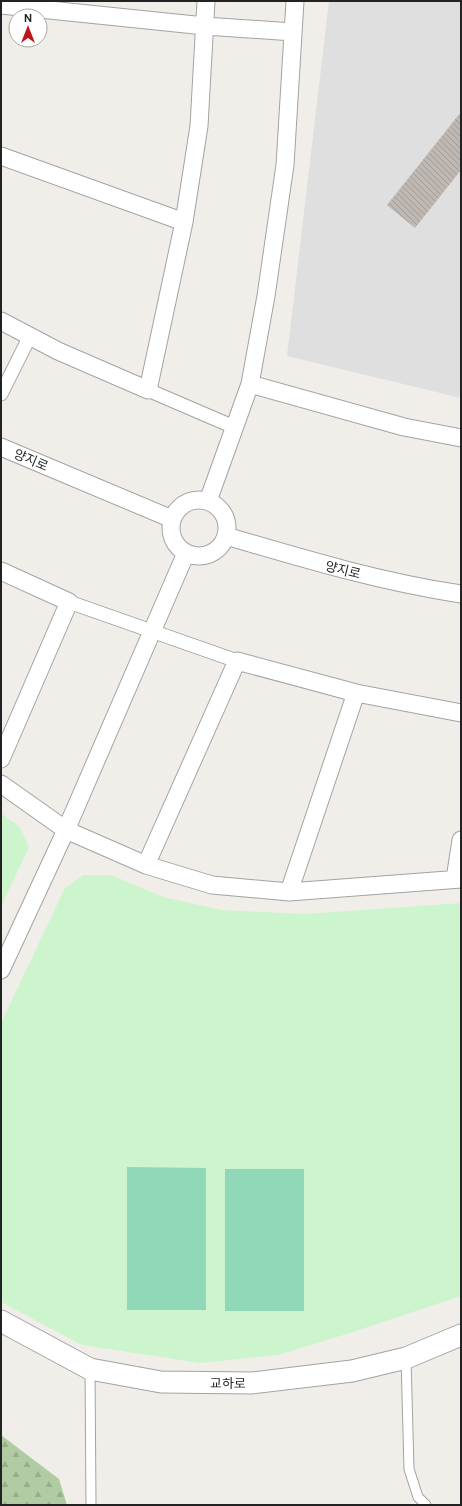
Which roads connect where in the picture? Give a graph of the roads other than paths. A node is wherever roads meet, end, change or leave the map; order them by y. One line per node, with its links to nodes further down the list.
1 (206, 1): 4 (street)
2 (295, 1): 5 (street)
3 (1, 4): 4 (street)
4 (205, 26): 5 (street); 7 (street)
5 (293, 32): 10 (street)
6 (1, 156): 7 (street)
7 (184, 222): 11 (street)
8 (1, 321): 9 (street)
9 (30, 336): 11 (street); 12 (street)
10 (250, 384): 13 (street); 14 (street)
11 (148, 390): 13 (street)
12 (1, 394)
13 (234, 427): 16 (street)
14 (461, 438)
15 (1, 447): 17 (street, 양지로)
16 (208, 501): 17 (street); 18 (street)
17 (172, 519): 19 (street)
18 (226, 536): 19 (street); 21 (street, 양지로)
19 (186, 553): 23 (street)
20 (1, 571): 22 (street)
21 (461, 594)
22 (69, 602): 23 (street); 27 (street)
23 (152, 631): 24 (street); 29 (street)
24 (237, 661): 25 (street); 31 (street)
25 (356, 693): 26 (street); 33 (street)
26 (461, 713)
27 (1, 759)
28 (1, 784): 29 (street)
29 (66, 830): 31 (street); 34 (street)
30 (461, 840): 32 (street)
31 (146, 866): 33 (street)
32 (458, 879): 33 (street)
33 (290, 892)
34 (1, 970)
35 (1, 1321): 38 (street, 교하로)
36 (461, 1335): 37 (street, 교하로)
37 (406, 1358): 38 (street, 교하로); 40 (lane)
38 (90, 1369): 39 (lane)
39 (91, 1505)
40 (426, 1505)

